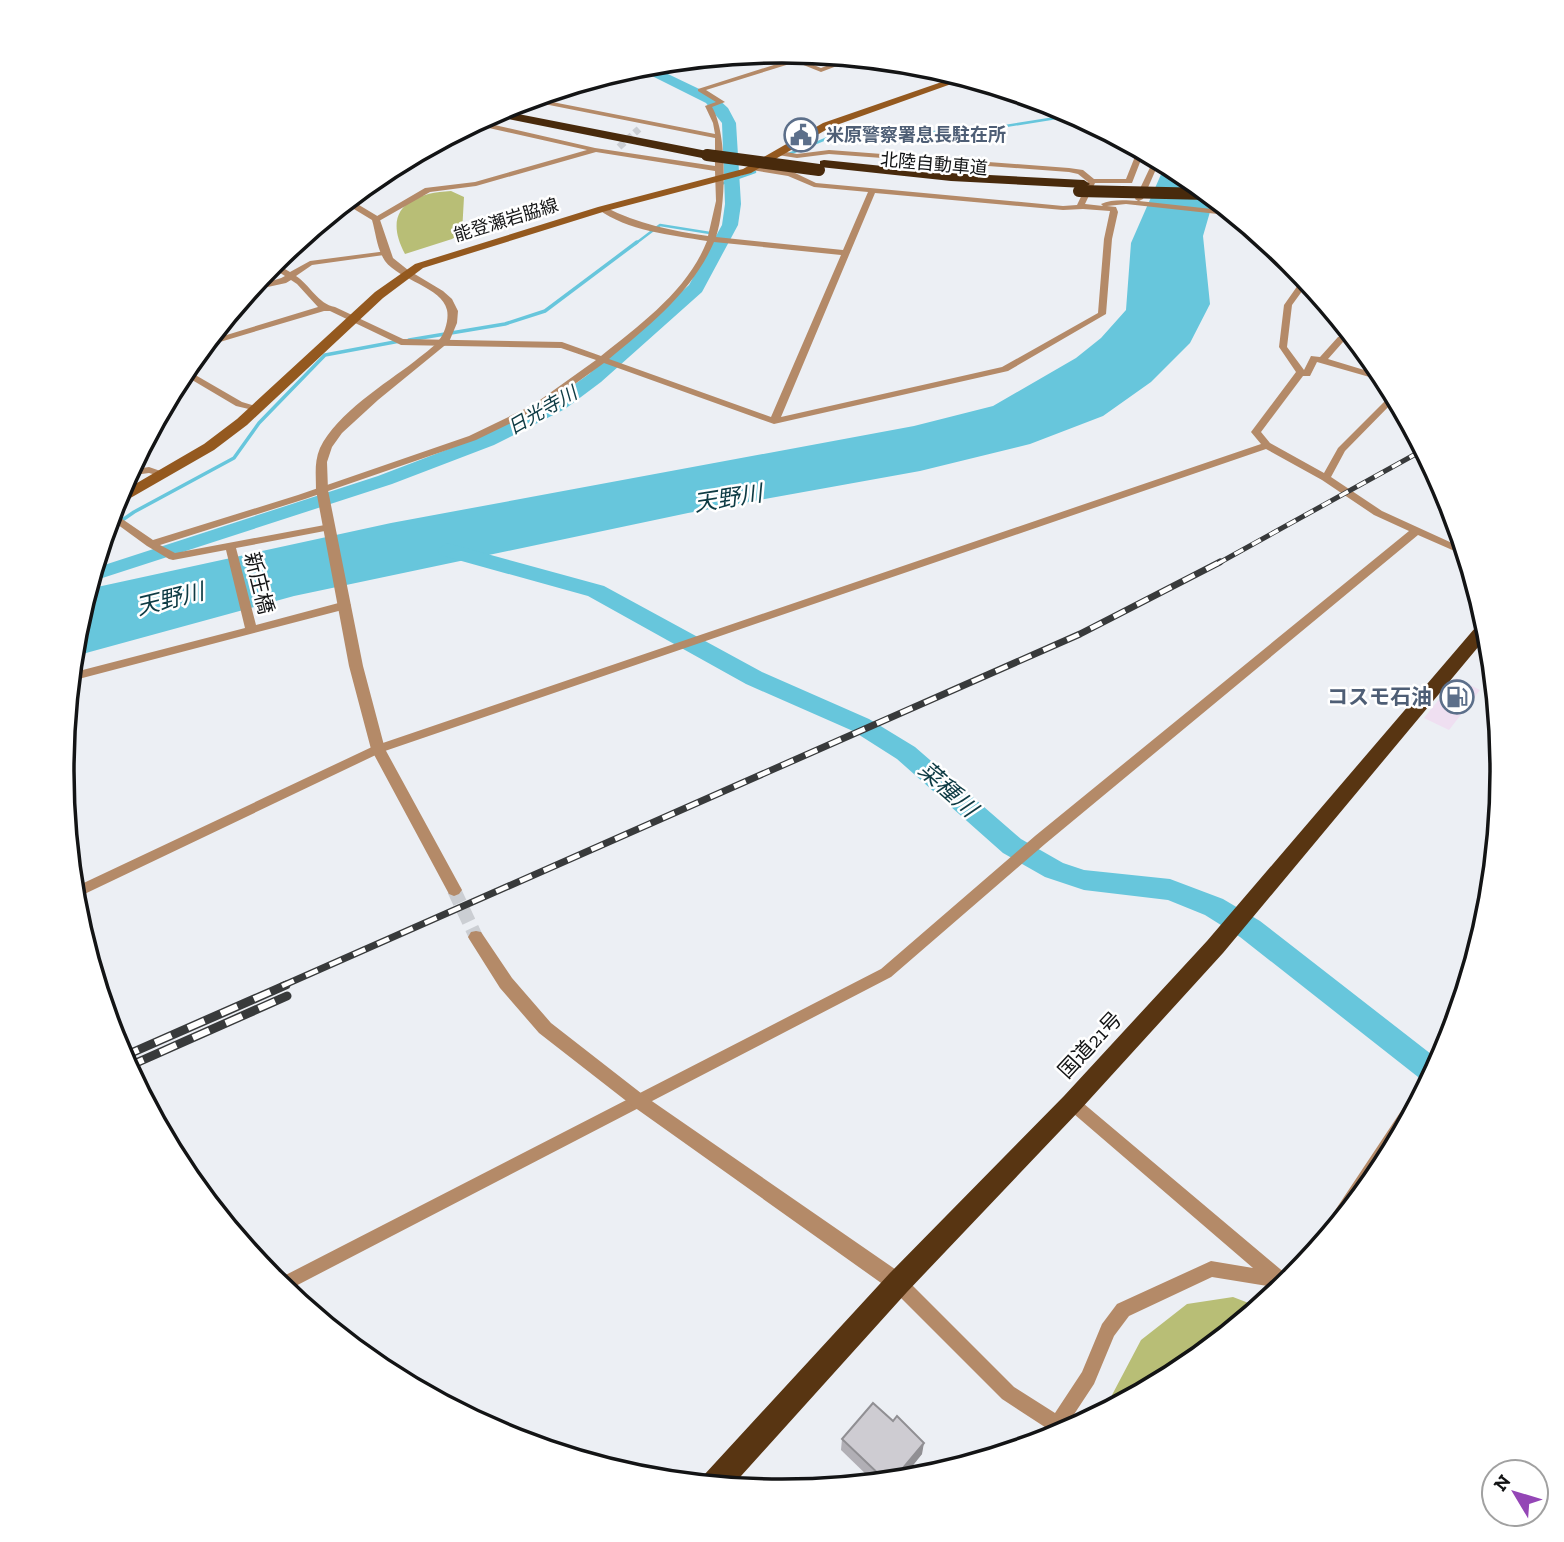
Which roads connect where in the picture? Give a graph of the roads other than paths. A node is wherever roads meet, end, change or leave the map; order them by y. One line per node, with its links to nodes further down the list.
1 (786, 63): 10 (street)
2 (806, 64): 3 (street)
3 (834, 66)
4 (947, 83): 13 (main road, 能登瀬岩脇線)
5 (547, 104): 10 (street)
6 (524, 112): 10 (highway, 北陸自動車道)
7 (513, 116): 10 (highway, 北陸自動車道)
8 (490, 127): 11 (street)
9 (619, 147): 12 (street)
10 (713, 147): 17 (street); 18 (highway, 北陸自動車道, bridge)
11 (595, 150): 12 (street); 27 (street)
12 (610, 153): 17 (street)
13 (781, 153): 15 (main road, 能登瀬岩脇線); 18 (street)
14 (1138, 159): 18 (street)
15 (755, 168): 17 (main road, 能登瀬岩脇線); 20 (street)
16 (1152, 168): 22 (street)
17 (721, 175): 25 (main road, 能登瀬岩脇線); 28 (street)
18 (1085, 186): 19 (highway, 北陸自動車道); 21 (highway, 北陸自動車道, bridge); 24 (street)
19 (1182, 187)
20 (872, 192): 24 (street); 30 (street)
21 (1190, 193)
22 (1138, 203): 24 (street); 26 (street)
23 (355, 206): 27 (street)
24 (1080, 206): 48 (street)
25 (602, 209): 28 (street); 32 (main road, 能登瀬岩脇線)
26 (1218, 213)
27 (376, 219): 29 (street)
28 (713, 238): 30 (street); 41 (street)
29 (384, 253): 32 (street); 33 (street)
30 (847, 253): 48 (street)
31 (281, 270): 33 (street)
32 (406, 272): 37 (main road, 能登瀬岩脇線); 39 (street)
33 (292, 276): 34 (street); 36 (street)
34 (269, 283)
35 (1300, 288): 43 (street)
36 (324, 308): 37 (street); 38 (street)
37 (352, 320): 39 (street); 47 (main road, 能登瀬岩脇線)
38 (220, 340)
39 (445, 340): 41 (street); 54 (street)
40 (1344, 340): 42 (street)
41 (606, 359): 48 (street); 54 (street)
42 (1323, 359): 43 (street); 44 (street)
43 (1301, 372): 49 (street)
44 (1368, 374)
45 (194, 377): 47 (street)
46 (1386, 403): 52 (street)
47 (257, 408): 51 (main road, 能登瀬岩脇線)
48 (774, 421)
49 (1267, 445): 52 (street); 65 (street)
50 (141, 471): 51 (street)
51 (164, 474): 53 (main road, 能登瀬岩脇線)
52 (1326, 478): 57 (street)
53 (132, 492)
54 (323, 492): 56 (street); 58 (street)
55 (120, 521): 58 (street)
56 (330, 527): 59 (street); 61 (street)
57 (1415, 532): 60 (street); 69 (street)
58 (154, 545): 59 (street)
59 (230, 547): 62 (street, 新庄橋)
60 (1454, 548)
61 (345, 601): 62 (street); 65 (street)
62 (251, 629): 64 (street)
63 (1477, 637): 70 (highway, 国道21号)
64 (81, 674)
65 (378, 749): 66 (street); 67 (street)
66 (85, 889)
67 (454, 890)
68 (476, 937): 69 (street)
69 (640, 1102): 73 (street); 74 (street)
70 (1072, 1102): 71 (street); 74 (highway, 国道21号)
71 (1277, 1277)
72 (1274, 1280): 75 (street)
73 (290, 1281)
74 (898, 1283): 76 (street); 77 (highway, 国道21号)
75 (1064, 1420)
76 (1053, 1425)
77 (722, 1476)

